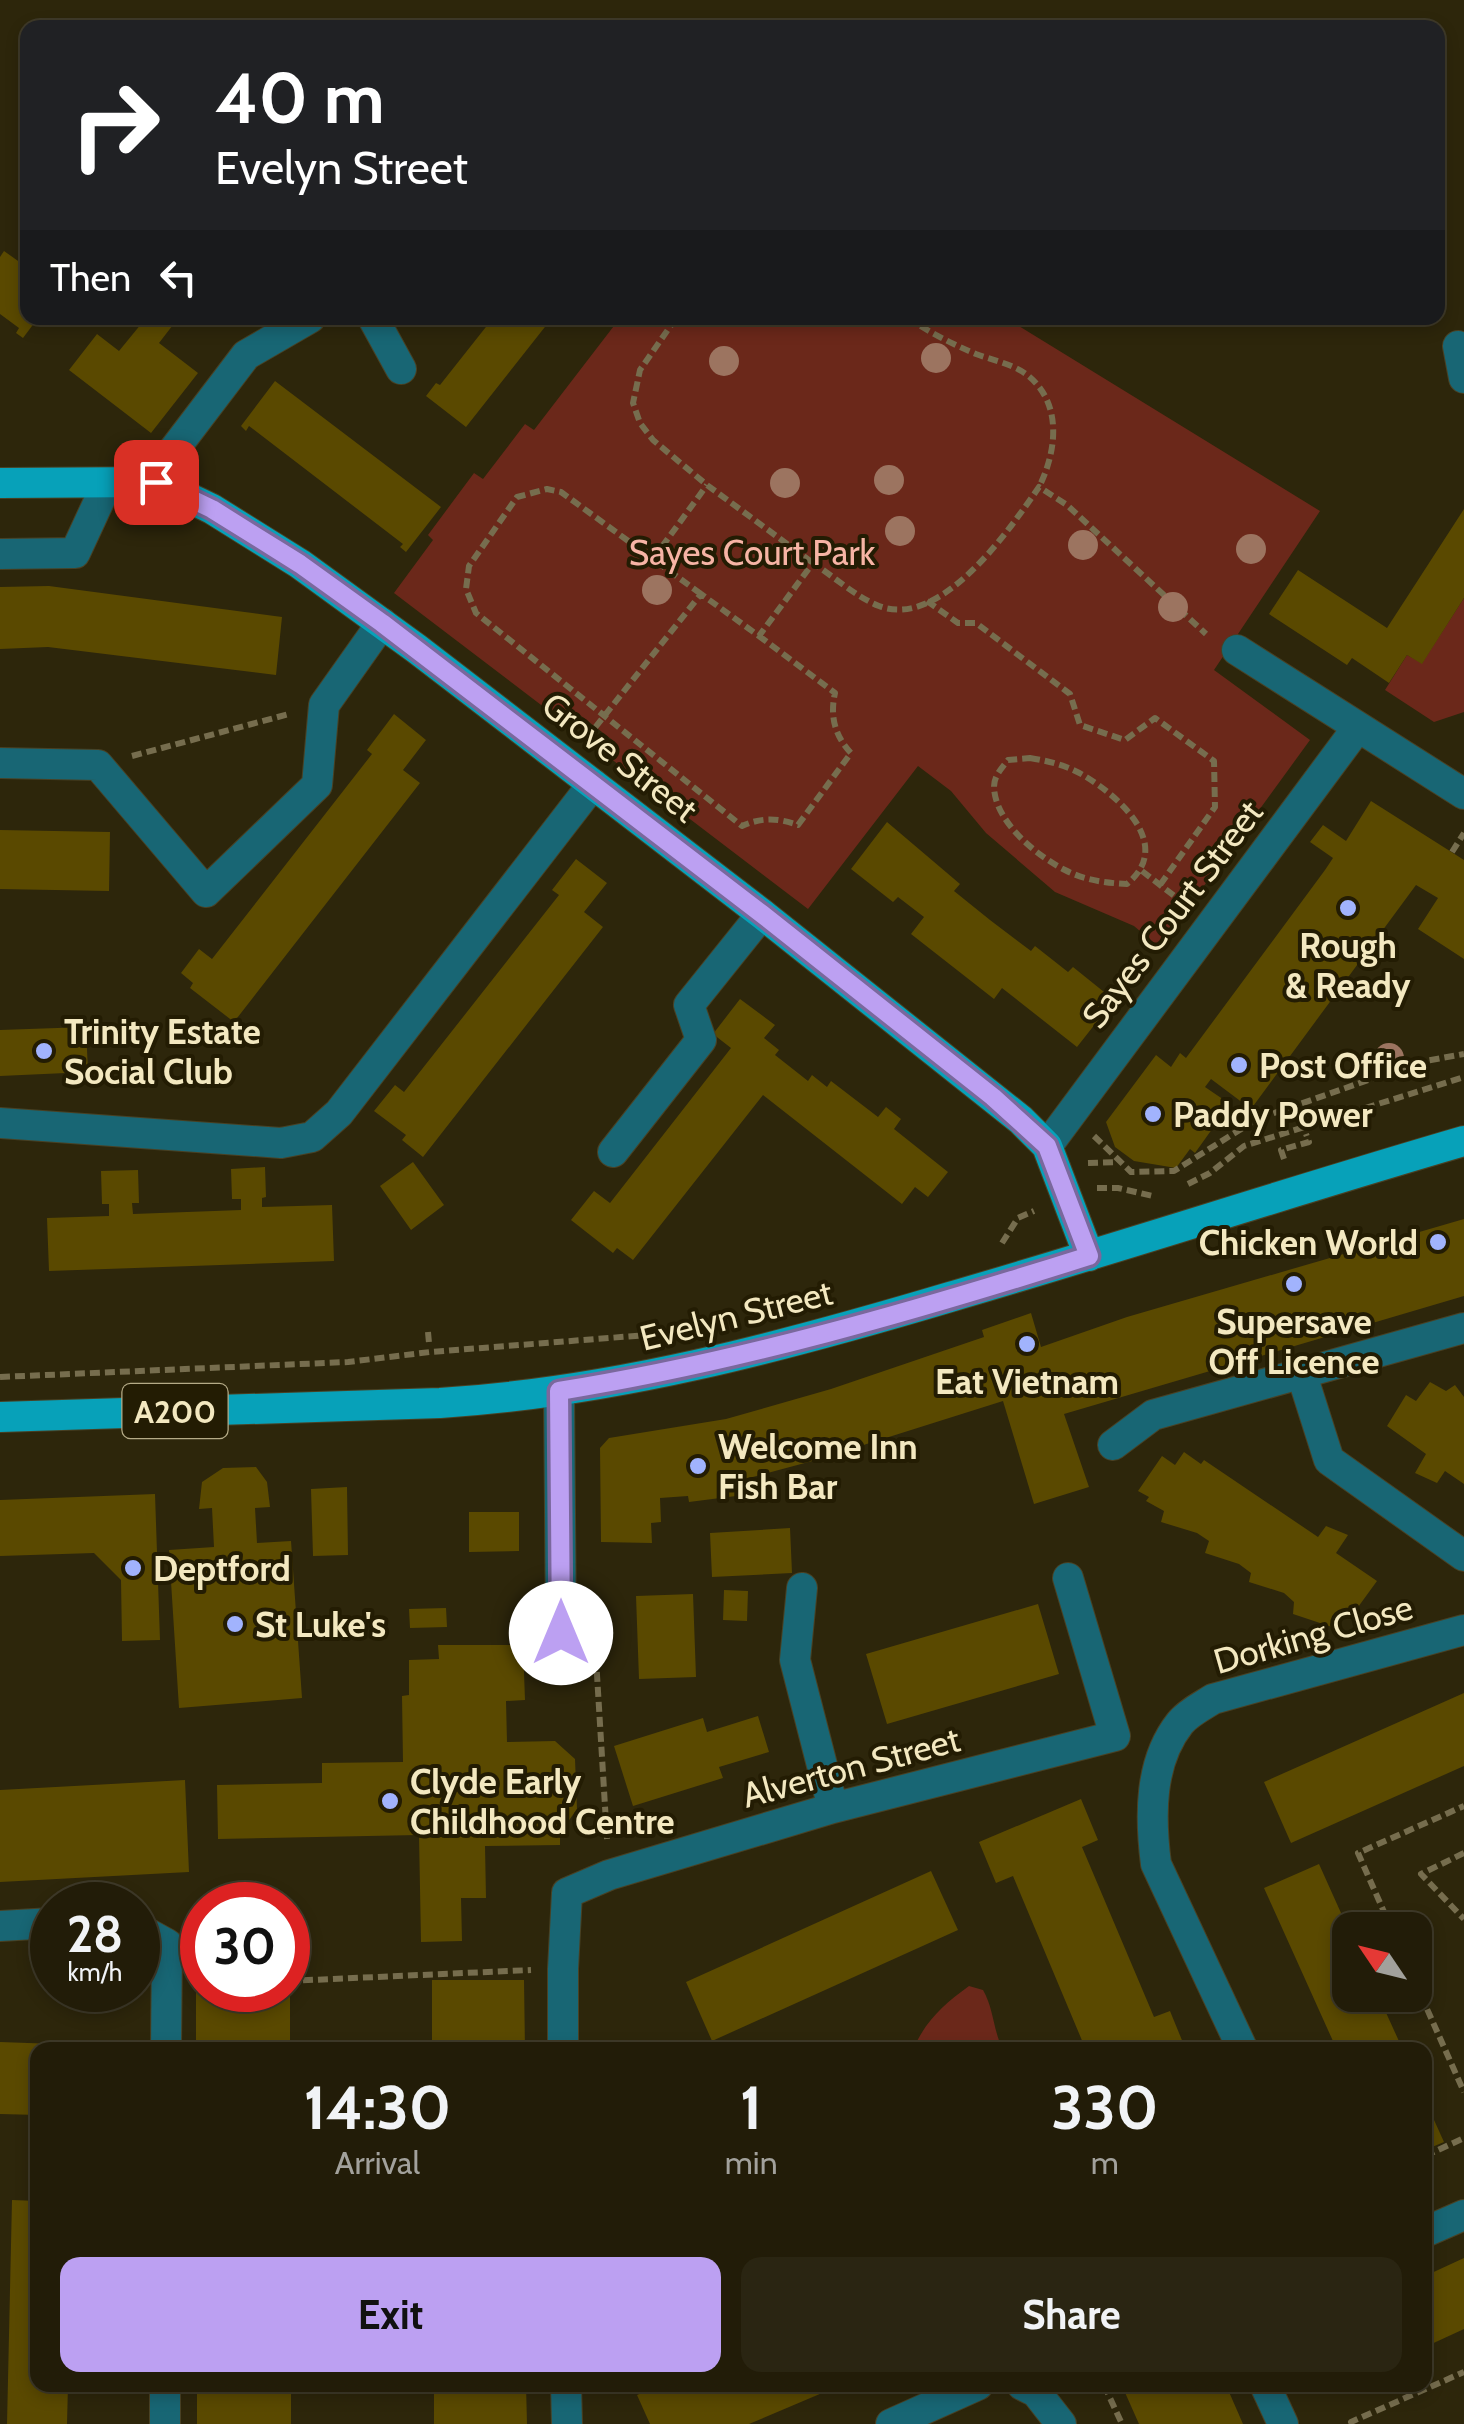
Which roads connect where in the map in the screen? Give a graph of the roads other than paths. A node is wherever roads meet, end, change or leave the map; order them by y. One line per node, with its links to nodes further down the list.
1 (292, 325): 6 (street)
2 (377, 325): 4 (street)
3 (1458, 346): 5 (street)
4 (401, 369)
5 (1464, 378)
6 (156, 482): 8 (main road, Grove Street); 10 (main road, Grove Street)
7 (0, 483): 8 (main road, Grove Street)
8 (107, 484): 9 (street)
9 (0, 554)
10 (382, 623): 13 (street); 15 (main road, Grove Street)
11 (1237, 650): 12 (street)
12 (1358, 727): 14 (street); 19 (street, Sayes Court Street)
13 (0, 763)
14 (1460, 782)
15 (593, 784): 16 (main road, Grove Street); 17 (street)
16 (762, 914): 19 (main road, Grove Street); 20 (street)
17 (0, 1123)
18 (1464, 1141): 21 (main road, Evelyn Street / A200)
19 (1047, 1146): 21 (main road, Grove Street)
20 (614, 1152)
21 (1089, 1256): 24 (main road, Evelyn Street / A200)
22 (1464, 1328): 23 (street)
23 (1302, 1375): 26 (street); 27 (street)
24 (559, 1391): 25 (main road, Evelyn Street / A200); 31 (street)
25 (0, 1417)
26 (1113, 1445)
27 (1464, 1556)
28 (1068, 1578): 32 (street, Alverton Street)
29 (802, 1588): 32 (street)
30 (1464, 1630): 38 (street, Dorking Close)
31 (561, 1633)
32 (833, 1808): 37 (street, Alverton Street)
33 (30, 1925): 34 (street)
34 (0, 1926)
35 (160, 1940): 36 (street)
36 (166, 2042)
37 (563, 2042)
38 (1239, 2042)
39 (1464, 2215): 40 (street)
40 (1432, 2229)
41 (165, 2392): 46 (street)
42 (566, 2392): 47 (street)
43 (962, 2392): 48 (street)
44 (1036, 2392): 49 (street)
45 (1268, 2392): 50 (street)
46 (165, 2424)
47 (566, 2424)
48 (891, 2424)
49 (1061, 2424)
50 (1283, 2424)

